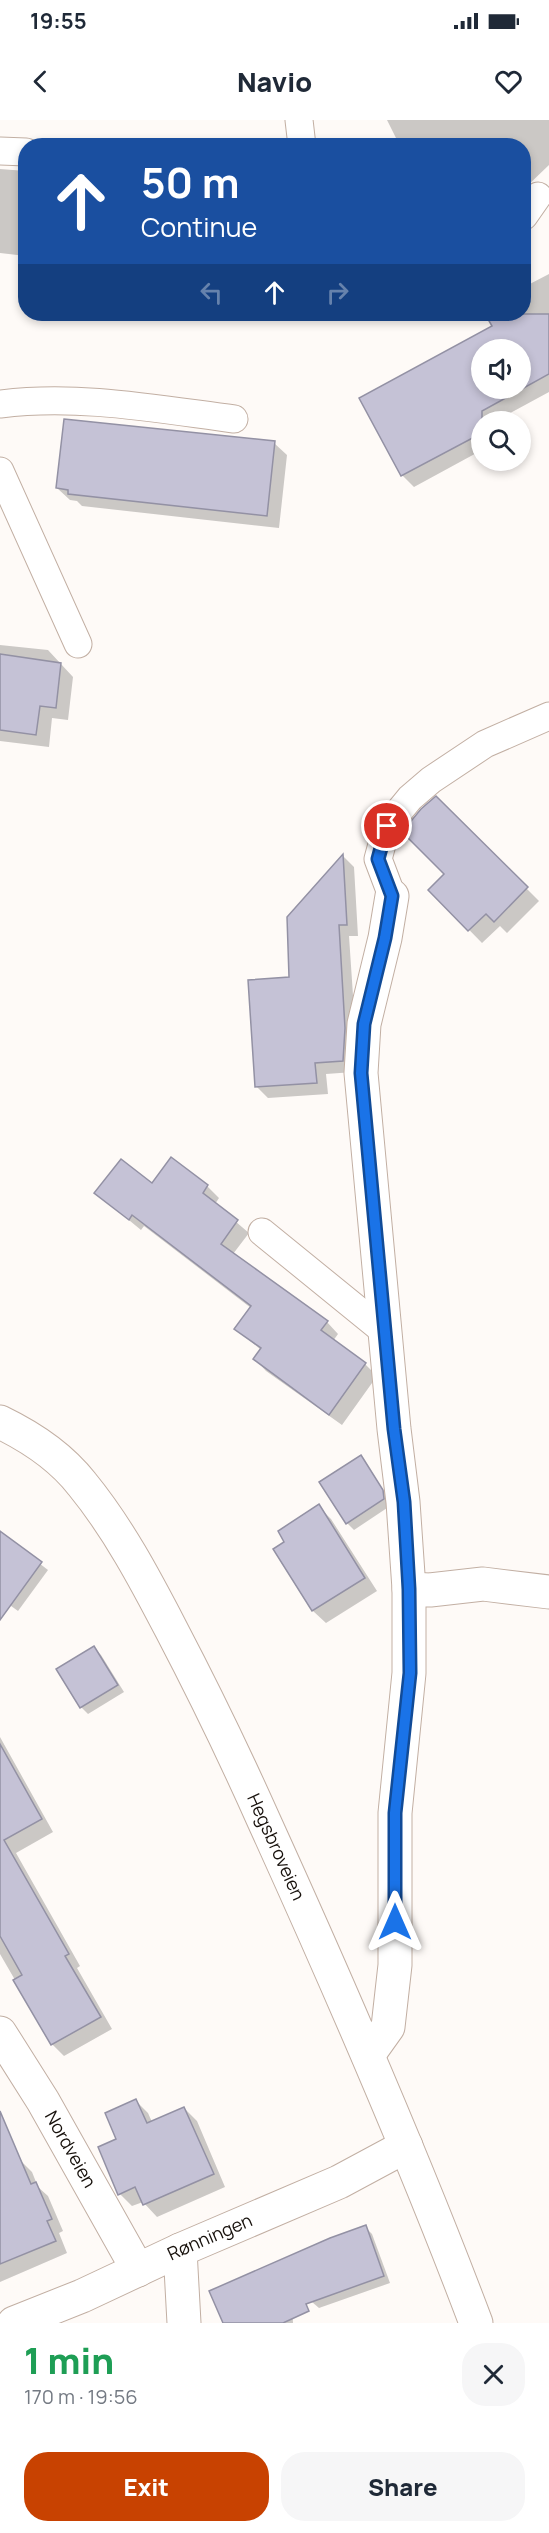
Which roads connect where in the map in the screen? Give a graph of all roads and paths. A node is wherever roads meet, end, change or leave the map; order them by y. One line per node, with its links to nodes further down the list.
1 (299, 120): 2 (lane)
2 (301, 138)
3 (0, 151): 4 (lane)
4 (18, 152)
5 (0, 404): 6 (lane)
6 (234, 419)
7 (0, 471): 8 (lane)
8 (78, 644)
9 (549, 716): 10 (lane)
10 (392, 896): 12 (street)
11 (262, 1232): 12 (lane)
12 (385, 1332): 14 (street)
13 (0, 1422): 17 (street, Hegsbroveien)
14 (409, 1589): 15 (street); 17 (street)
15 (549, 1592)
16 (0, 2033): 20 (street, Nordveien)
17 (368, 2055): 18 (street, Hegsbroveien)
18 (406, 2146): 19 (street, Rønningen); 23 (street, Hegsbroveien)
19 (180, 2250): 20 (street, Rønningen); 22 (street)
20 (138, 2270): 21 (street, Rønningen)
21 (14, 2323)
22 (184, 2323)
23 (476, 2323)

